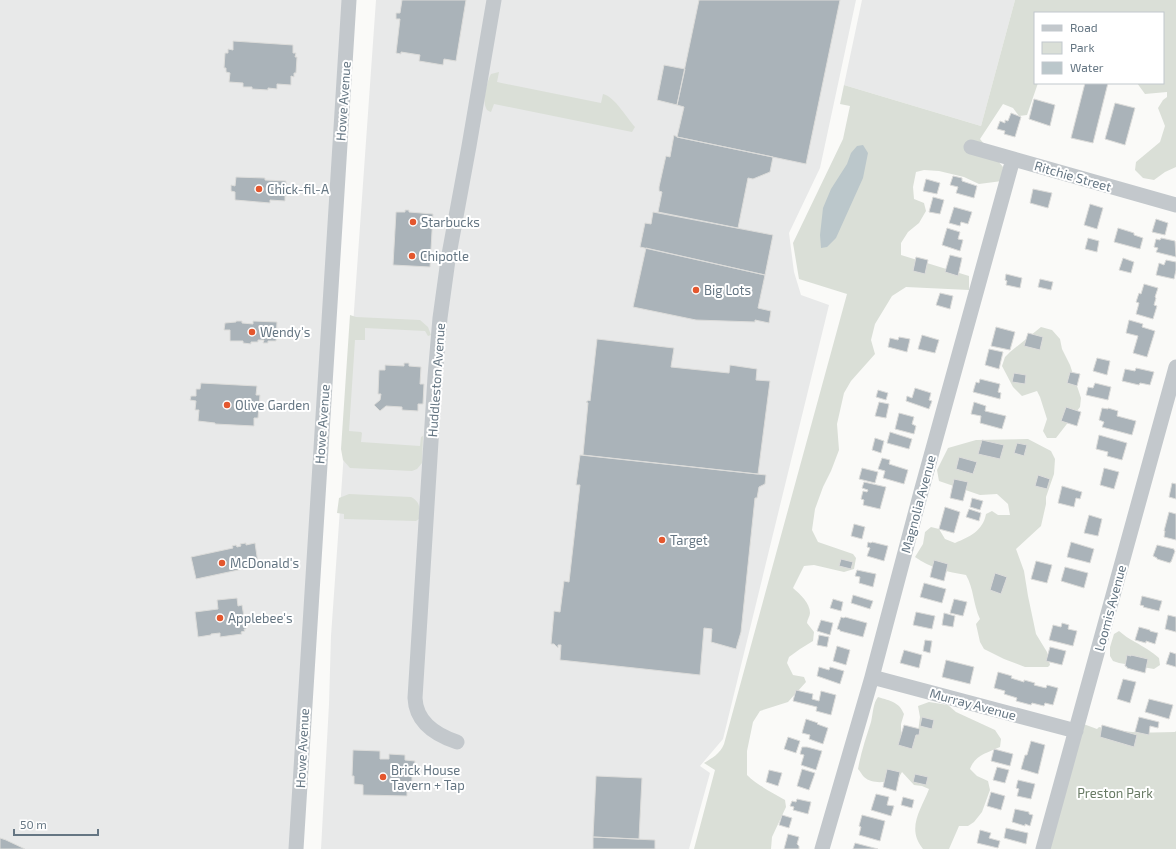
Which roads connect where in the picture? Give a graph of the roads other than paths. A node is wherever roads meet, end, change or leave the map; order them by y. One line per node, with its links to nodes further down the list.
1 (349, 0): 10 (street, Howe Avenue)
2 (494, 0): 9 (street, Huddleston Avenue)
3 (971, 147): 4 (street, Ritchie Street)
4 (1013, 159): 5 (street, Ritchie Street); 7 (street, Magnolia Avenue)
5 (1176, 205)
6 (1176, 367): 8 (street, Loomis Avenue)
7 (872, 677): 8 (street, Murray Avenue); 11 (street, Magnolia Avenue)
8 (1076, 731): 12 (street, Loomis Avenue)
9 (457, 742)
10 (296, 849)
11 (822, 849)
12 (1043, 849)

